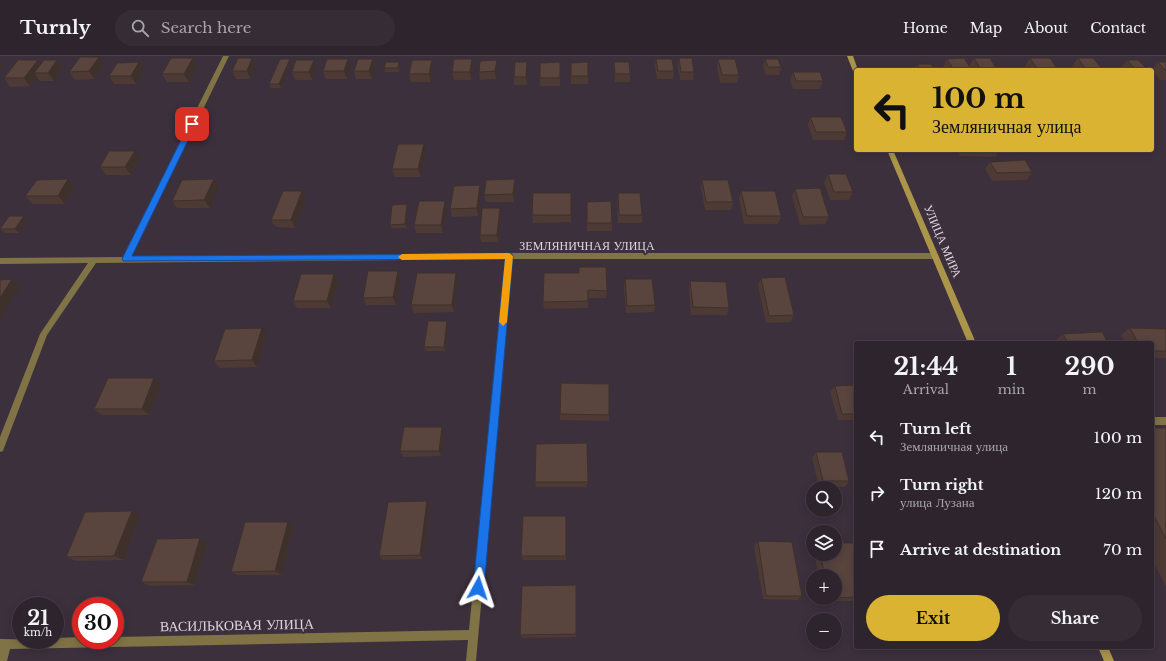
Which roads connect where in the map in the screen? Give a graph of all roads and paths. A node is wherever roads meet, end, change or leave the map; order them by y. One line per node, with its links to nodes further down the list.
1 (226, 56): 7 (street)
2 (850, 56): 3 (main road)
3 (855, 68)
4 (891, 152): 6 (main road, УЛИЦА МИРА)
5 (509, 256): 6 (street, ЗЕМЛЯНИЧНАЯ УЛИЦА); 7 (street, ЗЕМЛЯНИЧНАЯ УЛИЦА); 14 (street)
6 (935, 256): 10 (main road, УЛИЦА МИРА)
7 (126, 259): 9 (street, ЗЕМЛЯНИЧНАЯ УЛИЦА)
8 (0, 261): 9 (street, ЗЕМЛЯНИЧНАЯ УЛИЦА)
9 (93, 261): 13 (street)
10 (971, 341)
11 (1154, 421): 12 (street)
12 (1166, 421)
13 (0, 448)
14 (474, 635): 15 (street, ВАСИЛЬКОВАЯ УЛИЦА); 18 (street)
15 (3, 644): 17 (street)
16 (1104, 649): 19 (main road)
17 (2, 661)
18 (471, 661)
19 (1109, 661)

